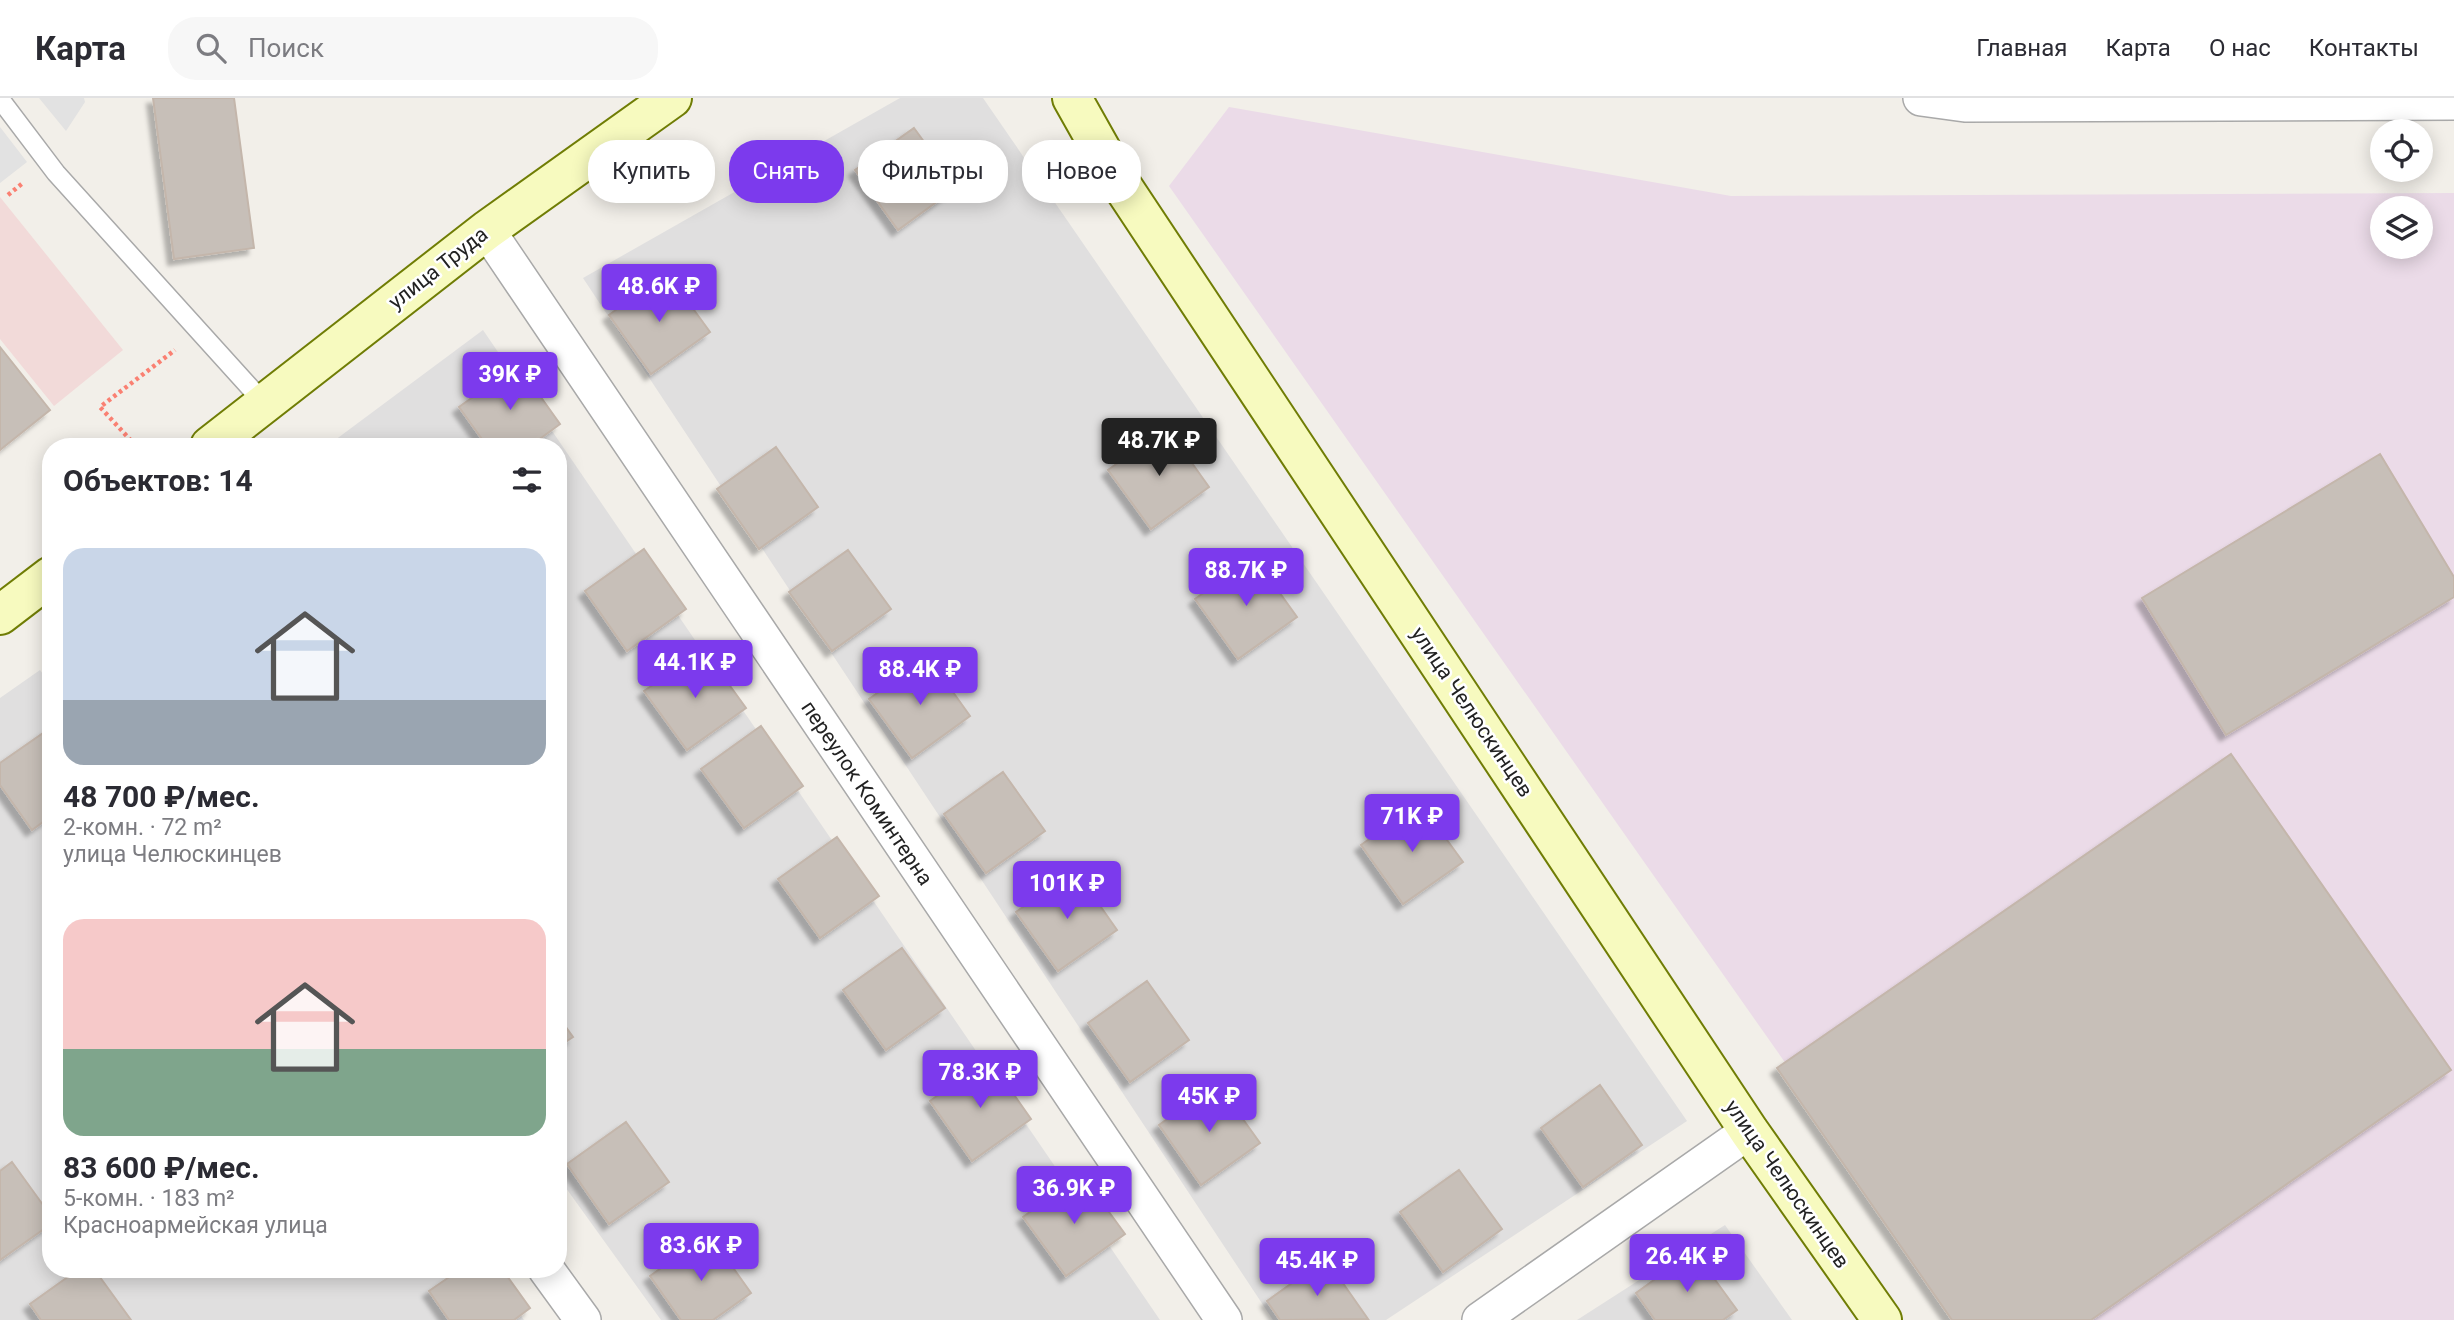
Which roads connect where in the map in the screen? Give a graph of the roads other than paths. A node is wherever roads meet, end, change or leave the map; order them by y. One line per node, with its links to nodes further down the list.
1 (672, 98): 7 (street, улица Труда)
2 (1072, 98): 12 (street, улица Челюскинцев)
3 (1921, 98): 5 (street)
4 (0, 99): 8 (lane)
5 (1965, 101): 6 (street)
6 (2454, 102)
7 (487, 230): 8 (street, улица Труда); 15 (street, переулок Коминтерна)
8 (264, 403): 9 (street, улица Труда)
9 (220, 438)
10 (42, 588): 11 (street)
11 (0, 615)
12 (1749, 1131): 16 (street); 17 (street, улица Челюскинцев)
13 (553, 1278): 14 (street)
14 (583, 1320)
15 (1224, 1320)
16 (1480, 1320)
17 (1882, 1320)

